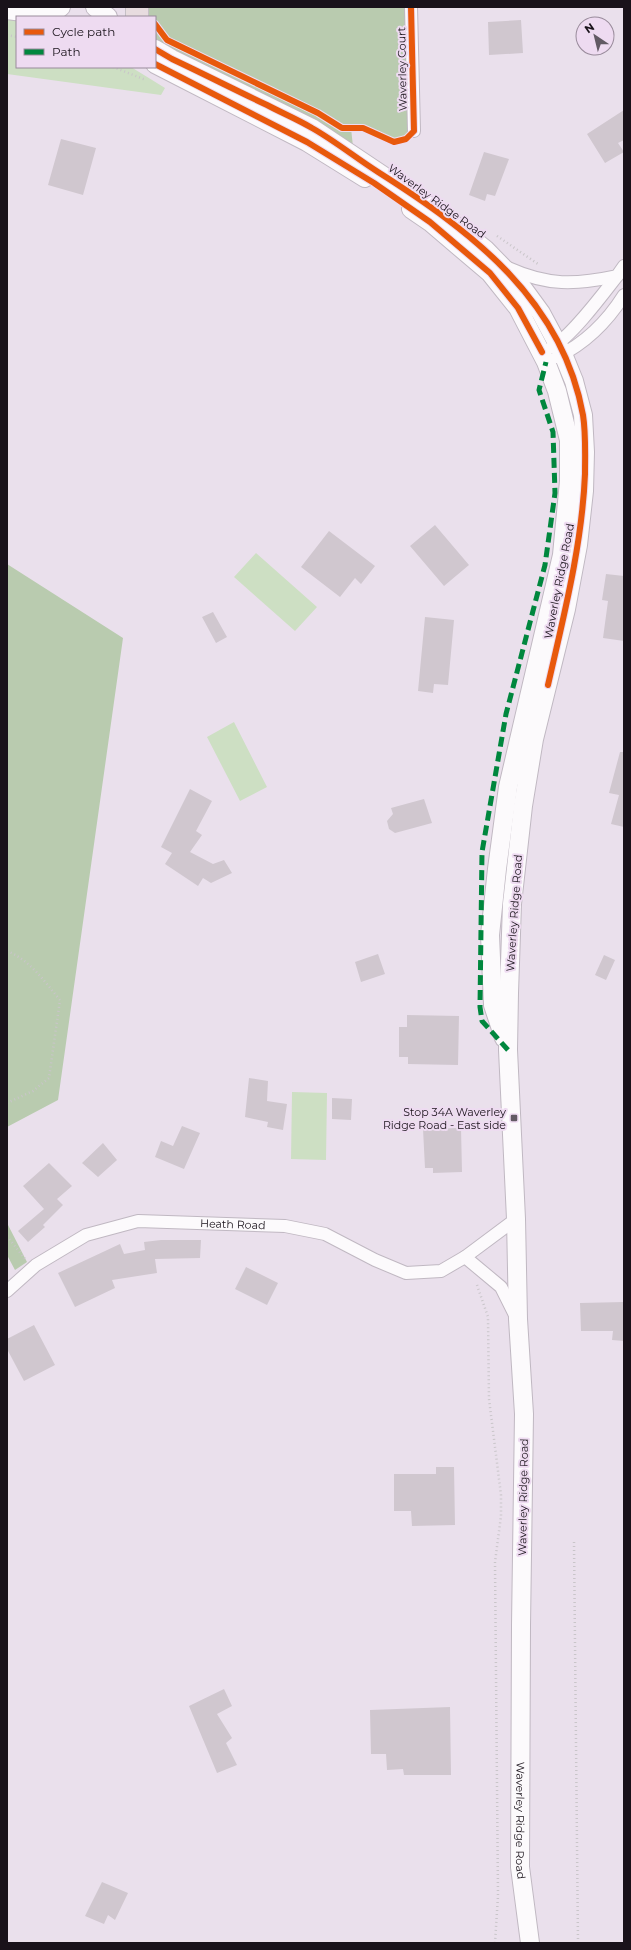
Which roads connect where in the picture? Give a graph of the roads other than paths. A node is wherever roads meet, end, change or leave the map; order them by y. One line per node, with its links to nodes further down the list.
1 (95, 7): 6 (main road)
2 (411, 7): 9 (street, Waverley Court)
3 (7, 10): 4 (main road)
4 (42, 10): 5 (main road)
5 (69, 16)
6 (107, 16)
7 (156, 50): 10 (main road, Waverley Ridge Road)
8 (156, 65): 15 (main road, Waverley Ridge Road)
9 (414, 131)
10 (502, 265): 12 (street, Waverley Ridge Road); 14 (main road, Waverley Ridge Road)
11 (624, 266): 12 (street)
12 (617, 276): 14 (street)
13 (624, 295): 14 (street)
14 (561, 349): 15 (street); 16 (main road, Waverley Ridge Road)
15 (544, 357): 16 (main road, Waverley Ridge Road)
16 (508, 1050): 17 (main road, Waverley Ridge Road)
17 (516, 1219): 18 (street, Heath Road); 20 (main road, Waverley Ridge Road)
18 (465, 1257): 19 (street, Heath Road); 20 (street)
19 (7, 1291)
20 (518, 1320): 21 (main road, Waverley Ridge Road)
21 (530, 1943)

